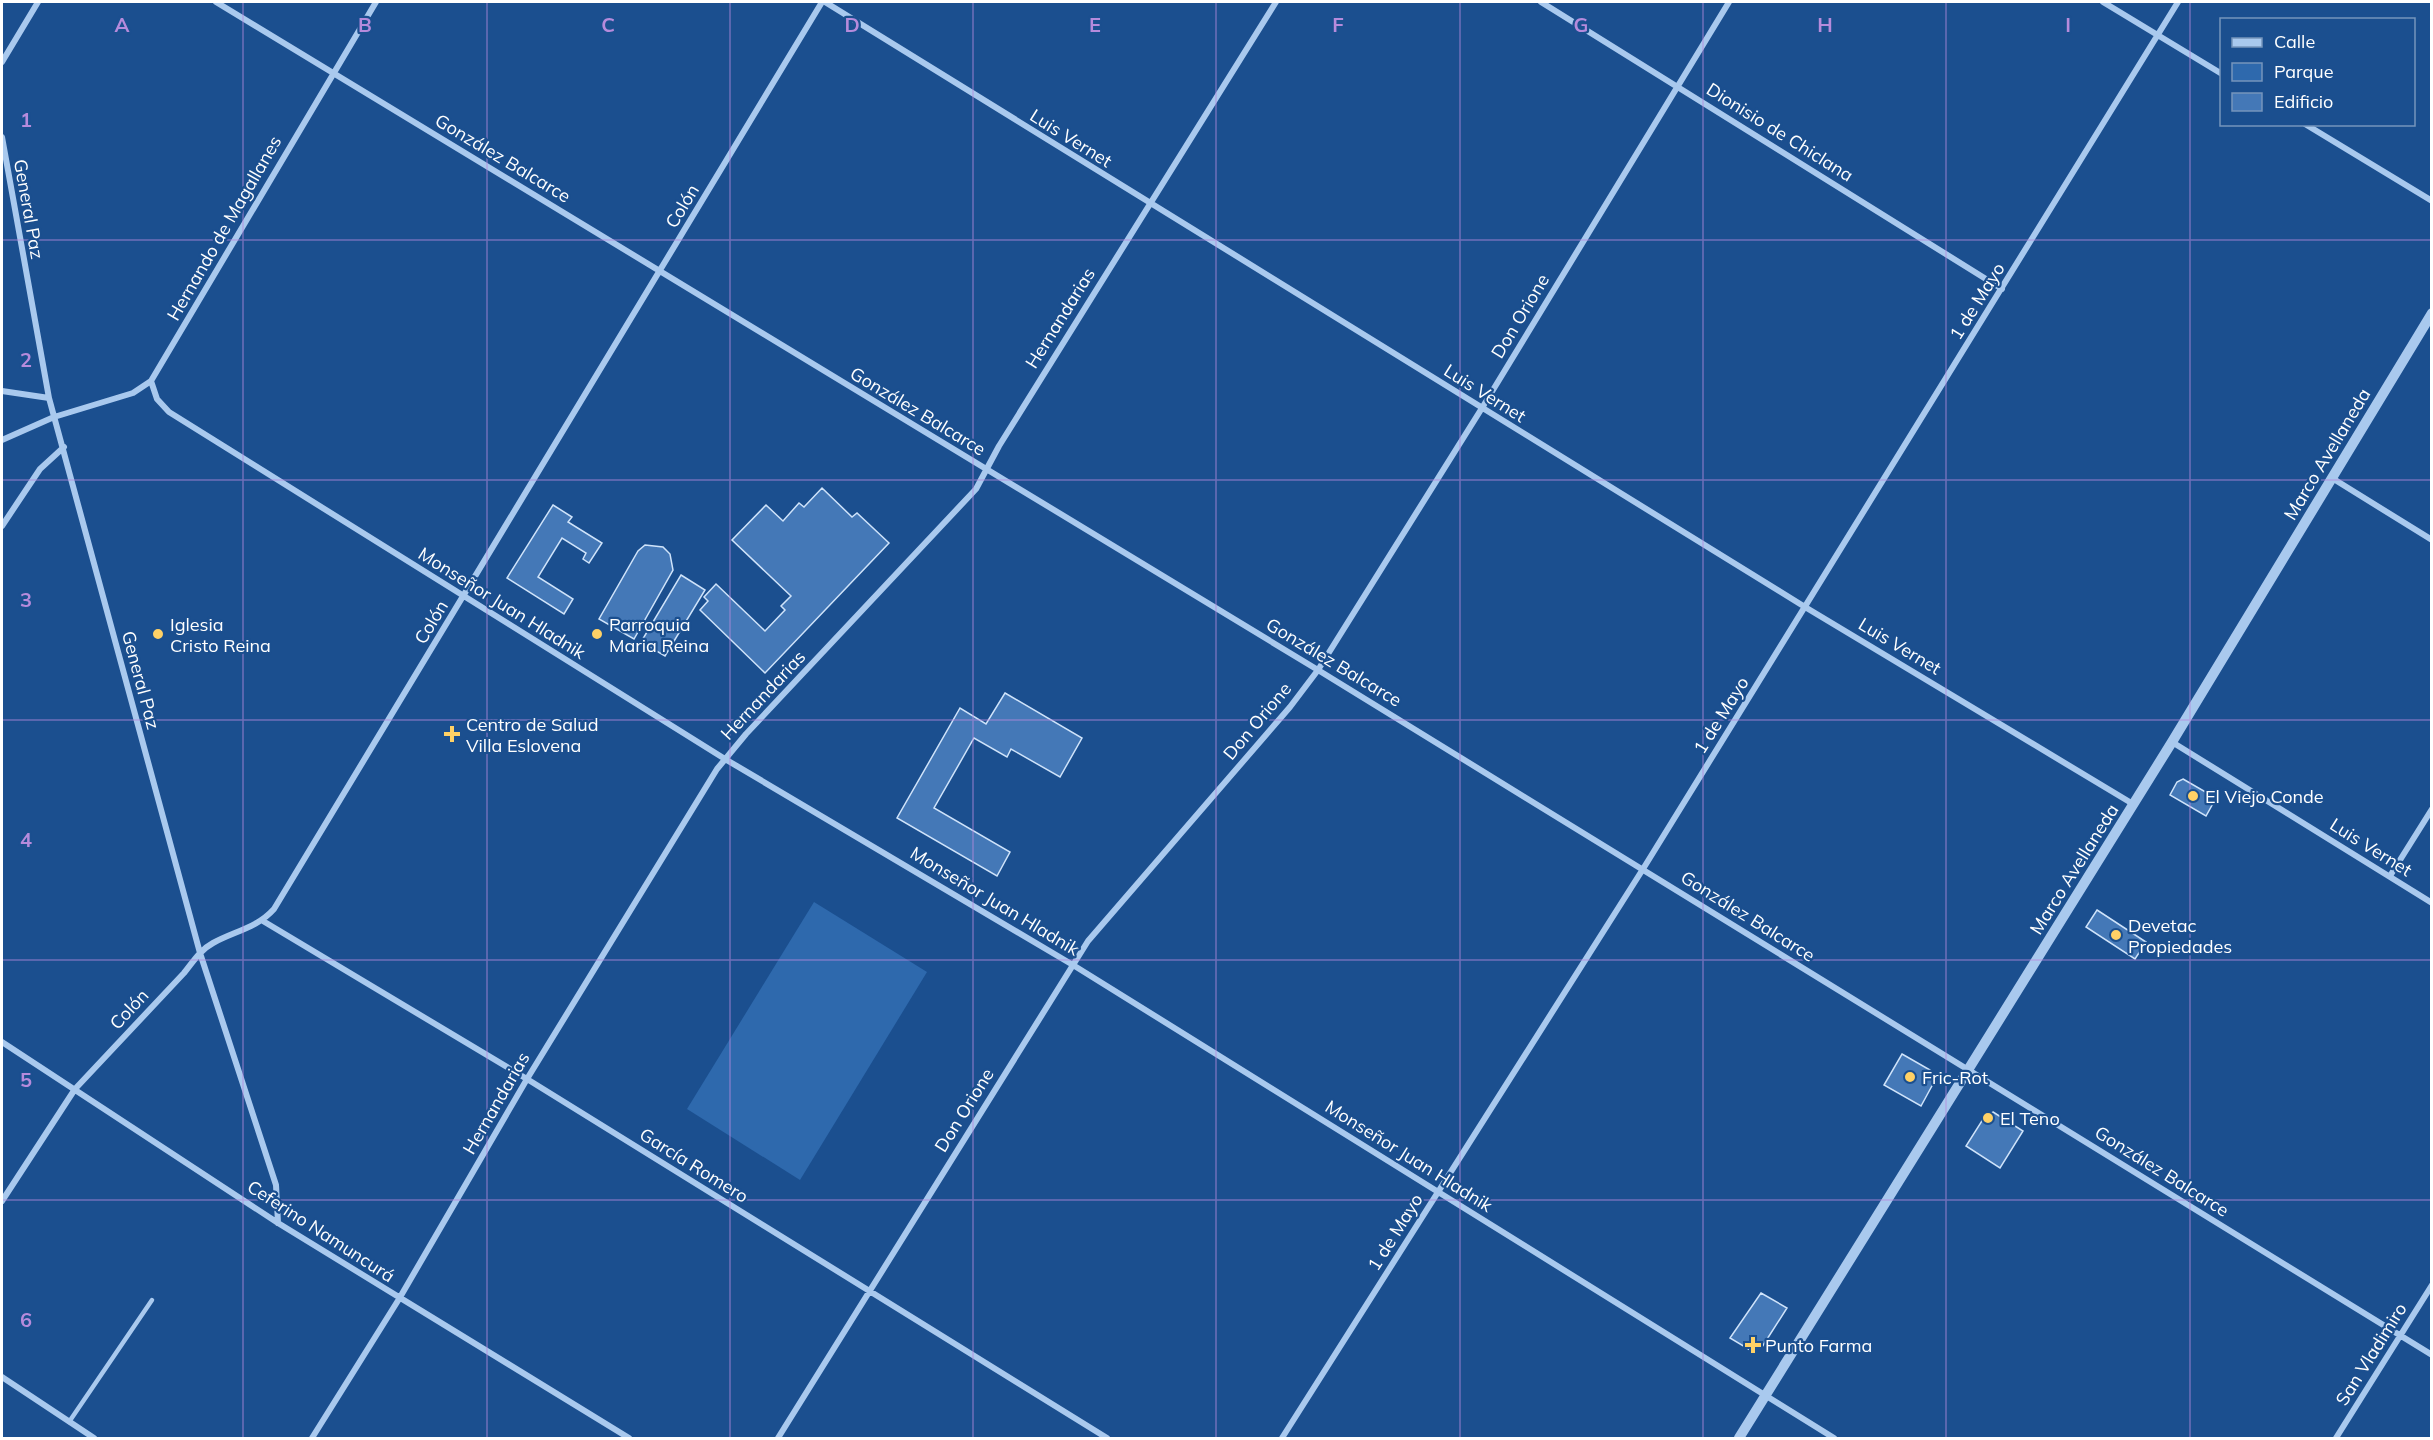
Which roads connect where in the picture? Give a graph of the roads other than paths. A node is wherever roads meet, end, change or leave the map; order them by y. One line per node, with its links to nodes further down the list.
1 (38, 2): 11 (street)
2 (216, 2): 12 (street, González Balcarce)
3 (376, 2): 12 (street, Hernando de Magallanes)
4 (824, 2): 18 (street, Luis Vernet); 19 (street, Colón)
5 (1276, 2): 18 (street, Hernandarias)
6 (1541, 2): 14 (street, Dionisio de Chiclana)
7 (1729, 2): 14 (street, Don Orione)
8 (2103, 2): 10 (street)
9 (2178, 2): 10 (street, 1 de Mayo)
10 (2157, 35): 13 (street); 20 (street, 1 de Mayo)
11 (2, 62)
12 (333, 72): 19 (street, González Balcarce); 22 (street, Hernando de Magallanes)
13 (2220, 73)
14 (1678, 85): 20 (street, Dionisio de Chiclana); 25 (street, Don Orione)
15 (2308, 126): 17 (street)
16 (2, 137): 24 (street, General Paz)
17 (2432, 201)
18 (1148, 204): 25 (street, Luis Vernet); 29 (street, Hernandarias)
19 (660, 272): 29 (street, González Balcarce); 33 (street, Colón)
20 (2002, 289): 34 (street, 1 de Mayo)
21 (2432, 313): 30 (street, Marco Avellaneda)
22 (151, 381): 26 (street); 33 (street, Monseñor Juan Hladnik)
23 (2, 390): 24 (street)
24 (49, 398): 26 (street, General Paz)
25 (1482, 408): 34 (street, Luis Vernet); 35 (street, Don Orione)
26 (54, 417): 27 (street); 28 (street, General Paz)
27 (2, 440)
28 (64, 447): 31 (street); 44 (street, General Paz)
29 (986, 470): 35 (street, González Balcarce); 37 (street, Hernandarias)
30 (2332, 478): 32 (street); 36 (street, Marco Avellaneda)
31 (2, 526)
32 (2432, 540)
33 (464, 597): 37 (street, Monseñor Juan Hladnik); 43 (street, Colón)
34 (1805, 607): 38 (street, Luis Vernet); 40 (street, 1 de Mayo)
35 (1318, 670): 40 (street, González Balcarce); 45 (street, Don Orione)
36 (2172, 742): 38 (street, Marco Avellaneda); 41 (street, Luis Vernet)
37 (725, 759): 45 (street, Monseñor Juan Hladnik); 48 (street, Hernandarias)
38 (2133, 804): 47 (street, Marco Avellaneda)
39 (2432, 809): 41 (street)
40 (1643, 869): 47 (street, González Balcarce); 50 (street, 1 de Mayo)
41 (2390, 876): 42 (street, Luis Vernet)
42 (2432, 903)
43 (263, 921): 44 (street, Colón); 48 (street, García Romero)
44 (200, 953): 49 (street, Colón); 52 (street, General Paz)
45 (1073, 965): 50 (street, Monseñor Juan Hladnik); 54 (street, Don Orione)
46 (2, 1042): 49 (street, Ceferino Namuncurá)
47 (1968, 1070): 57 (street, González Balcarce); 60 (street, Marco Avellaneda)
48 (527, 1079): 54 (street, García Romero); 56 (street, Hernandarias)
49 (75, 1089): 51 (street, Colón); 52 (street, Ceferino Namuncurá)
50 (1438, 1191): 60 (street, Monseñor Juan Hladnik); 67 (street, 1 de Mayo)
51 (2, 1201)
52 (278, 1223): 56 (street, Ceferino Namuncurá)
53 (2432, 1285): 57 (street, San Vladimiro)
54 (869, 1291): 65 (street, Don Orione); 66 (street, García Romero)
55 (152, 1299): 61 (lane)
56 (399, 1299): 63 (street, Hernandarias); 64 (street, Ceferino Namuncurá)
57 (2399, 1335): 58 (street, González Balcarce); 70 (street, San Vladimiro)
58 (2432, 1355)
59 (2, 1377): 61 (street)
60 (1765, 1396): 68 (street, Marco Avellaneda); 69 (street, Monseñor Juan Hladnik)
61 (69, 1422): 62 (street)
62 (94, 1438)
63 (312, 1438)
64 (629, 1438)
65 (778, 1438)
66 (1107, 1438)
67 (1282, 1438)
68 (1739, 1438)
69 (1834, 1438)
70 (2336, 1438)

